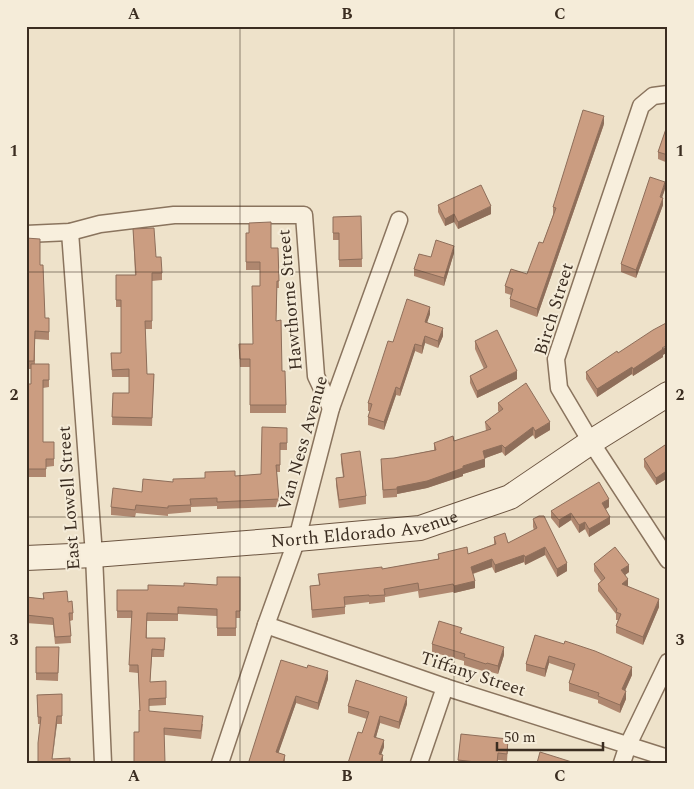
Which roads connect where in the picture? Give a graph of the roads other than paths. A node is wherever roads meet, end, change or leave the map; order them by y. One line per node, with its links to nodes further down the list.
1 (668, 94): 7 (street, Birch Street)
2 (399, 220): 6 (street, Van Ness Avenue)
3 (70, 232): 4 (street); 6 (street, Hawthorne Street); 9 (street, East Lowell Street)
4 (26, 234)
5 (668, 394): 7 (street, North Eldorado Avenue)
6 (331, 408): 8 (street, Van Ness Avenue)
7 (591, 442): 8 (street, North Eldorado Avenue); 11 (street, Birch Street)
8 (297, 539): 9 (street, North Eldorado Avenue); 12 (street, Van Ness Avenue)
9 (94, 555): 10 (street, North Eldorado Avenue); 17 (street, East Lowell Street)
10 (26, 558)
11 (668, 560)
12 (266, 625): 14 (street, Tiffany Street); 18 (street, Van Ness Avenue)
13 (668, 662): 15 (street)
14 (445, 687): 15 (street, Tiffany Street); 19 (street)
15 (628, 745): 16 (street, Tiffany Street); 20 (street)
16 (668, 758)
17 (103, 763)
18 (220, 763)
19 (420, 763)
20 (622, 763)

